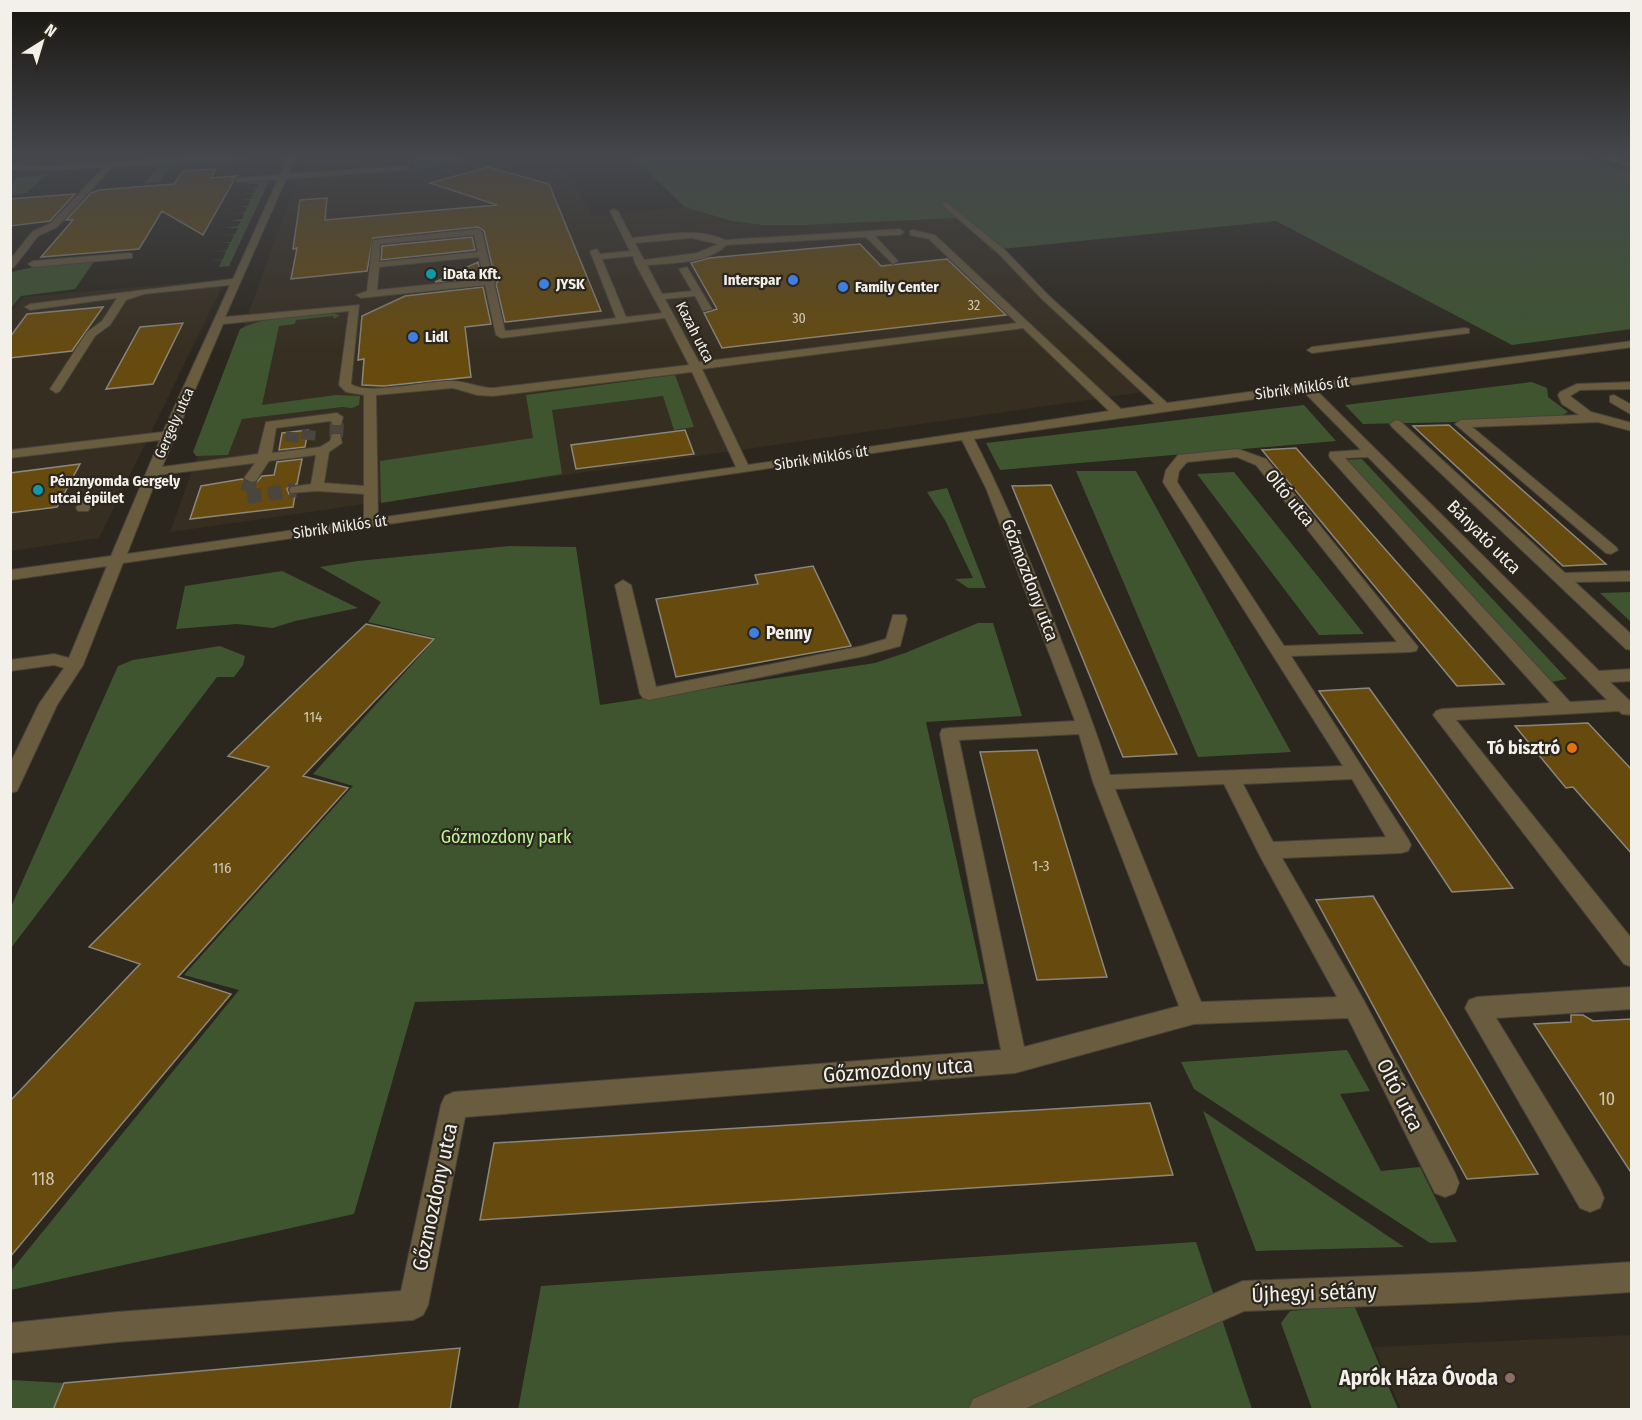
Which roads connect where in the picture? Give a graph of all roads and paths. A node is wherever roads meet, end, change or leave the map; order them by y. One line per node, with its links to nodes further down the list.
1 (57, 222): 17 (street)
2 (262, 222): 19 (street, Gergely utca)
3 (620, 222): 9 (street, Kazah utca)
4 (967, 222): 41 (street)
5 (900, 232): 7 (street)
6 (913, 233): 31 (street)
7 (868, 234): 10 (street); 15 (street)
8 (403, 239): 11 (street); 14 (street); 16 (street)
9 (629, 241): 10 (street); 13 (street, Kazah utca)
10 (724, 243): 13 (street)
11 (483, 254): 14 (street); 20 (street)
12 (129, 256): 17 (street)
13 (638, 258): 25 (street, Kazah utca); 29 (street)
14 (406, 261): 16 (street)
15 (893, 261)
16 (375, 265): 23 (street)
17 (15, 268)
18 (684, 269): 22 (street)
19 (237, 281): 21 (street); 30 (street, Gergely utca)
20 (490, 281): 23 (street); 29 (street)
21 (143, 291): 26 (street); 38 (street)
22 (697, 293): 25 (street); 27 (street)
23 (372, 294): 24 (street)
24 (349, 296)
25 (658, 297): 28 (street, Kazah utca)
26 (30, 307)
27 (707, 309)
28 (668, 315): 29 (street); 35 (street, Kazah utca)
29 (622, 320)
30 (220, 321): 39 (street); 48 (street, Gergely utca)
31 (1025, 325): 35 (street); 43 (street)
32 (1465, 331): 34 (street)
33 (1632, 344): 37 (street, Sibrik Miklós út)
34 (1312, 350)
35 (695, 367): 39 (street); 57 (street, Kazah utca)
36 (1632, 385): 44 (street)
37 (1307, 388): 41 (street, Sibrik Miklós út); 54 (street, Bányató utca)
38 (56, 389)
39 (370, 392): 62 (street)
40 (1614, 399): 42 (street)
41 (1165, 407): 43 (street, Sibrik Miklós út)
42 (1632, 411)
43 (1118, 413): 51 (street, Sibrik Miklós út)
44 (1598, 418): 47 (street); 64 (street)
45 (337, 422): 49 (street)
46 (1396, 424): 68 (street)
47 (1632, 427)
48 (168, 435): 55 (street); 58 (street, Gergely utca)
49 (308, 436): 52 (street); 52 (street); 53 (street)
50 (336, 436): 53 (street)
51 (967, 437): 57 (street, Sibrik Miklós út); 79 (street, Gőzmozdony utca)
52 (292, 438): 56 (street); 56 (street)
53 (323, 450): 60 (street)
54 (1372, 453): 76 (street, Bányató utca); 77 (street)
55 (10, 454)
56 (264, 459): 58 (street); 59 (street)
57 (744, 470): 63 (street, Sibrik Miklós út)
58 (152, 472): 65 (street, Gergely utca)
59 (251, 478)
60 (317, 487): 61 (street); 62 (street)
61 (296, 490)
62 (370, 490): 63 (street)
63 (371, 522): 65 (street, Sibrik Miklós út)
64 (1611, 550)
65 (118, 559): 66 (street, Sibrik Miklós út); 73 (street, Gergely utca)
66 (10, 575)
67 (1632, 576): 68 (street)
68 (1561, 578): 71 (street)
69 (623, 585): 70 (street)
70 (900, 619)
71 (1632, 645)
72 (1280, 651): 72 (street, Oltó utca); 80 (street, Oltó utca)
73 (74, 665): 74 (street); 83 (street, Gergely utca)
74 (10, 666)
75 (1632, 675): 76 (street)
76 (1595, 677): 78 (street, Bányató utca)
77 (1565, 708): 78 (street); 85 (street)
78 (1627, 710)
79 (1086, 727): 82 (street, Gőzmozdony utca); 89 (street)
80 (1357, 772): 81 (street); 84 (street, Oltó utca)
81 (1231, 778): 82 (street); 84 (street, Oltó utca)
82 (1102, 782): 88 (street, Gőzmozdony utca)
83 (10, 786)
84 (1267, 850): 87 (street, Oltó utca)
85 (1632, 957)
86 (1632, 998): 91 (street)
87 (1355, 1007): 88 (street); 90 (street, Oltó utca)
88 (1194, 1013): 89 (street, Gőzmozdony utca)
89 (1015, 1061): 93 (street, Gőzmozdony utca)
90 (1445, 1183)
91 (1590, 1198)
92 (1632, 1277): 94 (street, Újhegyi sétány)
93 (10, 1338)
94 (984, 1410)

